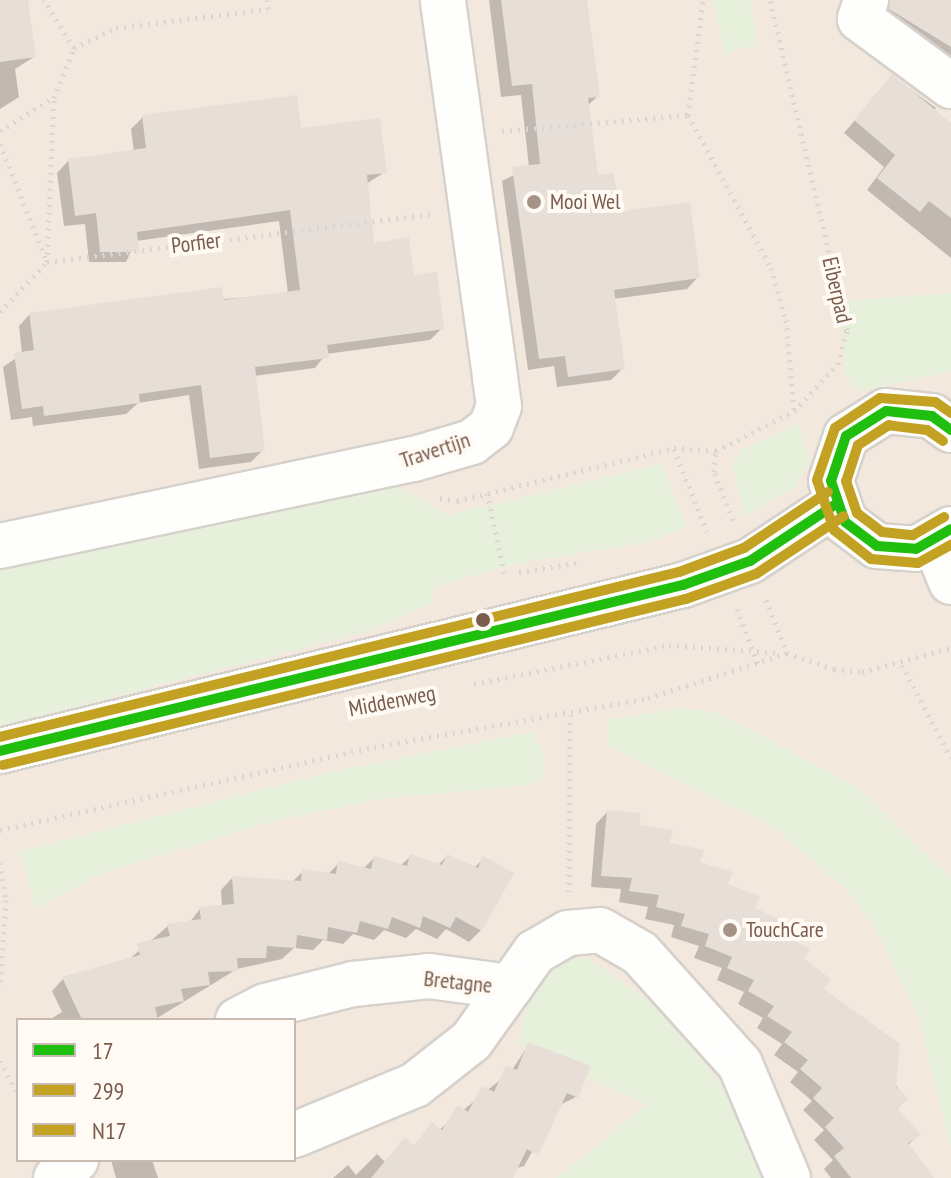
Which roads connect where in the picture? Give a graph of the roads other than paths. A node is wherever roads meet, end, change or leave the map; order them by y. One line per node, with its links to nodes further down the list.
1 (443, 0): 6 (street, Travertijn)
2 (866, 0): 3 (street)
3 (951, 86)
4 (951, 430): 5 (street)
5 (836, 504): 7 (street); 8 (street, Middenweg)
6 (0, 546)
7 (946, 551)
8 (0, 751)
9 (510, 987): 10 (street, Bretagne); 11 (street, Bretagne); 14 (street)
10 (242, 1018)
11 (296, 1134)
12 (74, 1162): 13 (street)
13 (56, 1178)
14 (788, 1178)

